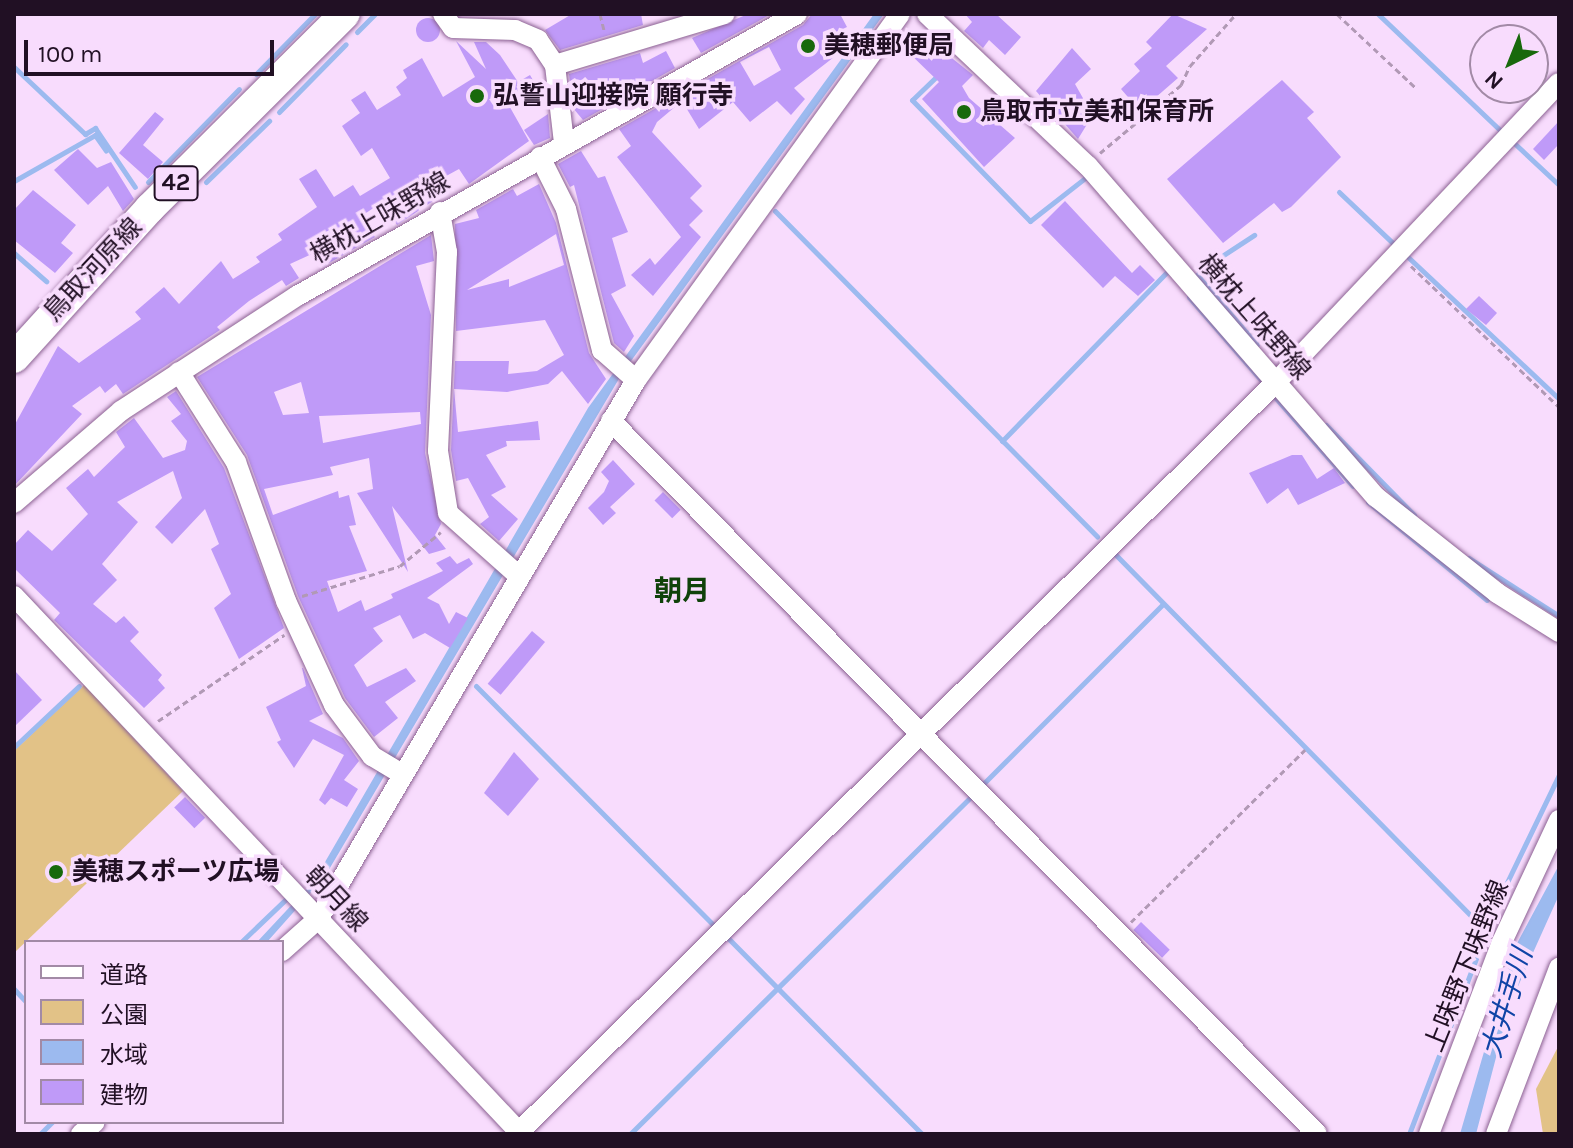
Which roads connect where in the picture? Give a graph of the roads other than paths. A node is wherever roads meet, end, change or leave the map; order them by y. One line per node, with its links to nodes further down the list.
1 (443, 14): 7 (street)
2 (725, 14): 7 (street)
3 (900, 14): 14 (street)
4 (927, 14): 15 (street, 横枕上味野線)
5 (340, 16): 12 (main road, 鳥取河原線 / 42)
6 (789, 16): 9 (street, 横枕上味野線)
7 (555, 65): 9 (street)
8 (1559, 83): 15 (street)
9 (564, 143): 10 (street, 横枕上味野線)
10 (540, 157): 11 (street, 横枕上味野線); 14 (street)
11 (440, 212): 13 (street, 横枕上味野線); 18 (street)
12 (14, 358)
13 (179, 372): 17 (street, 横枕上味野線); 22 (street)
14 (636, 380): 16 (street)
15 (1277, 381): 20 (street, 横枕上味野線); 21 (street)
16 (611, 421): 18 (street); 21 (street)
17 (14, 503)
18 (519, 576): 22 (street)
19 (14, 596): 24 (street, 朝月線)
20 (1559, 632)
21 (922, 734): 27 (street); 28 (street)
22 (402, 774): 24 (street)
23 (1559, 820): 29 (street, 上味野下味野線)
24 (319, 918): 25 (street); 27 (street, 朝月線)
25 (284, 949)
26 (1559, 968): 30 (street)
27 (520, 1133)
28 (1317, 1134)
29 (1429, 1134)
30 (1496, 1134)

